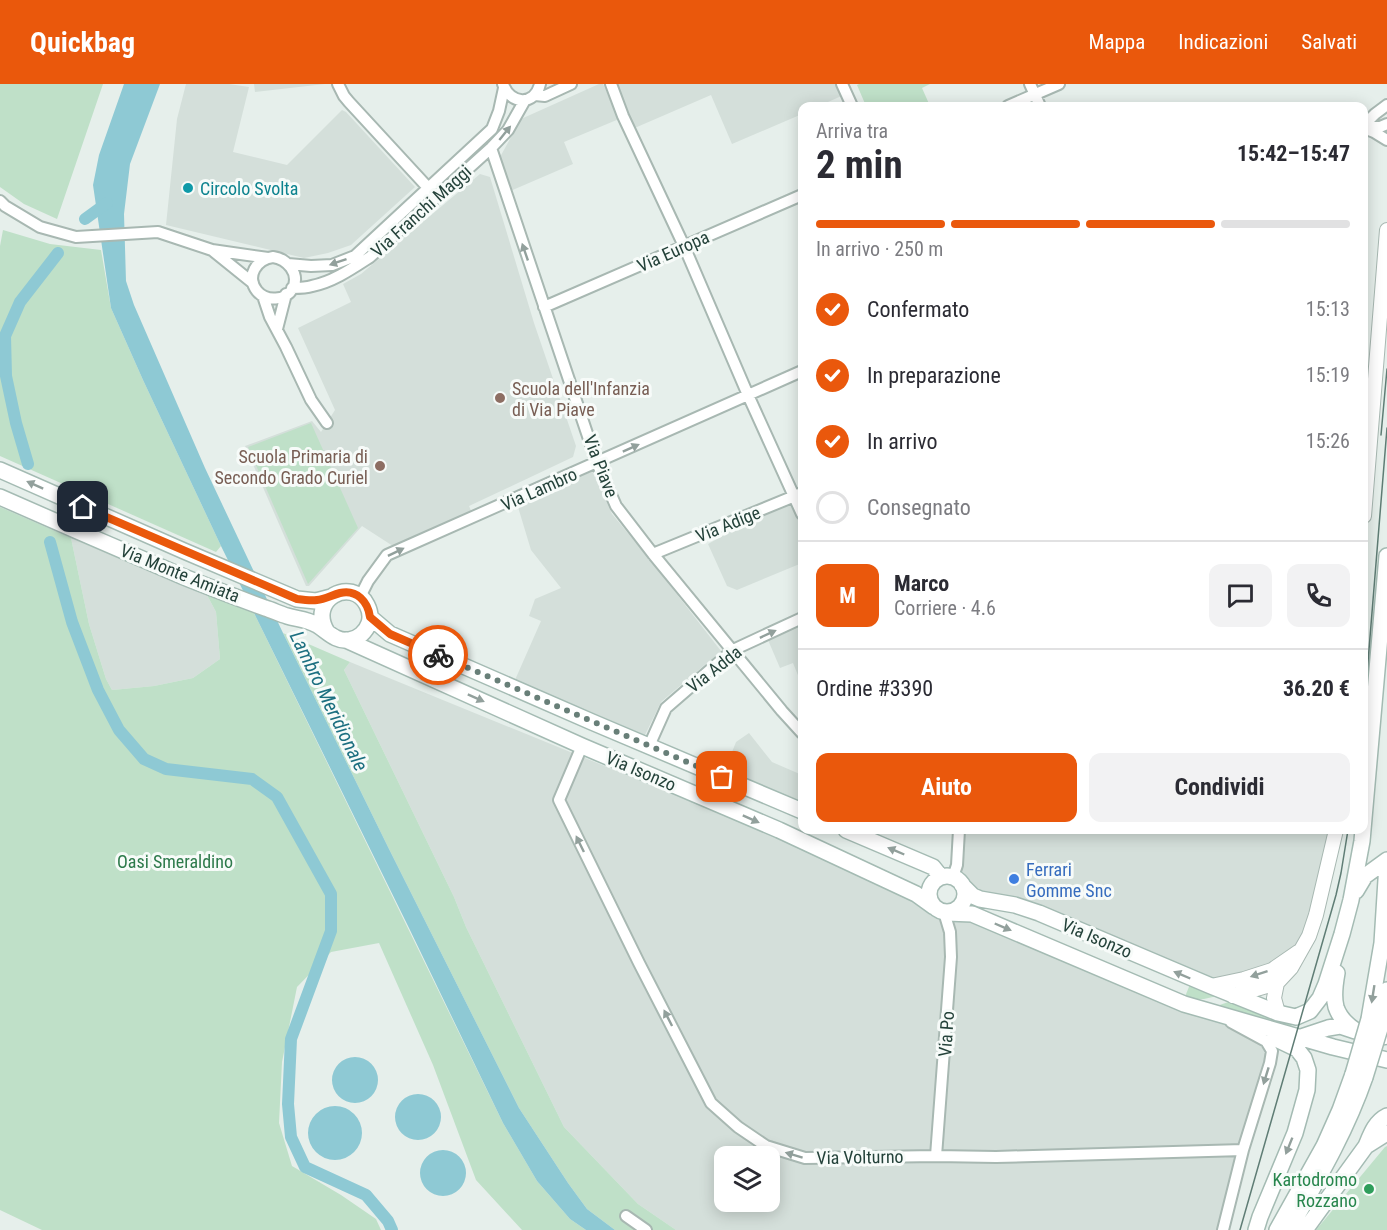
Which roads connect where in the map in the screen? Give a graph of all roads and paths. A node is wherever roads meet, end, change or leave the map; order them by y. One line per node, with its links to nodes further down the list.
1 (338, 84): 21 (street)
2 (540, 84): 10 (street, Via Franchi Maggi)
3 (571, 84): 10 (street)
4 (611, 84): 25 (street)
5 (842, 84): 11 (street)
6 (1030, 84): 9 (street)
7 (1059, 84): 9 (street)
8 (504, 86): 10 (street); 21 (street, Via Franchi Maggi)
9 (1035, 95): 12 (street); 13 (street)
10 (530, 97): 20 (street, Via Franchi Maggi, one-way to 10)
11 (850, 102)
12 (1018, 102)
13 (1038, 102)
14 (1387, 105): 15 (street)
15 (1368, 122)
16 (1387, 124): 17 (street)
17 (1368, 127)
18 (1368, 129): 19 (street)
19 (1387, 140)
20 (491, 148): 21 (street, Via Franchi Maggi); 32 (street, Via Piave, one-way to 20)
21 (432, 193): 28 (street, Via Franchi Maggi, one-way to 28); 30 (street, Via Franchi Maggi)
22 (798, 197): 25 (street, Via Europa)
23 (0, 201): 26 (street)
24 (1387, 230): 38 (street)
25 (684, 246): 32 (street, Via Europa); 35 (street)
26 (212, 250): 27 (street); 29 (street)
27 (268, 258): 28 (street); 29 (street)
28 (288, 264): 30 (street)
29 (253, 283): 31 (street)
30 (289, 291): 31 (street); 33 (street)
31 (263, 296): 33 (street)
32 (544, 307): 37 (street, Via Piave)
33 (277, 329): 36 (street)
34 (798, 373): 35 (street, Via Lambro)
35 (748, 395): 37 (street, Via Lambro, one-way to 35); 40 (street)
36 (327, 423)
37 (597, 463): 43 (street, Via Piave); 46 (street, Via Lambro, one-way to 37)
38 (1368, 466)
39 (0, 470): 45 (main road, Via Monte Amiata, one-way to 39)
40 (798, 492)
41 (798, 494): 43 (street, Via Adige)
42 (0, 497): 49 (main road, Via Monte Amiata)
43 (653, 554): 51 (street, Via Piave)
44 (1387, 556): 55 (main road)
45 (331, 597): 46 (main road); 49 (main road)
46 (360, 597): 47 (main road)
47 (370, 617): 50 (main road); 54 (main road, Via Isonzo)
48 (798, 620): 51 (street, Via Adda, one-way to 48)
49 (327, 632): 50 (main road)
50 (346, 640): 53 (main road, Via Isonzo, one-way to 53)
51 (732, 650): 52 (street, Via Piave); 54 (street, Via Adda)
52 (798, 729)
53 (582, 746): 65 (main road, Via Isonzo, one-way to 65); 84 (street, Via Volturno, one-way to 53)
54 (649, 746): 56 (main road, Via Isonzo)
55 (1368, 789)
56 (798, 809)
57 (855, 834): 62 (main road, Via Isonzo, one-way to 57)
58 (959, 834): 62 (street)
59 (1335, 834): 67 (street)
60 (1363, 834): 64 (main road)
61 (1387, 862): 63 (main road); 64 (main road)
62 (952, 880): 65 (main road); 65 (main road); 69 (main road, Via Isonzo, one-way to 62)
63 (1386, 894): 76 (main road, one-way to 76)
64 (1351, 900): 66 (main road)
65 (942, 911): 72 (main road, Via Isonzo, one-way to 72); 84 (street, Via Po)
66 (1342, 934): 74 (main road, Via Isonzo); 75 (main road)
67 (1302, 949): 68 (street); 69 (street, one-way to 69)
68 (1277, 983): 71 (street); 74 (street)
69 (1211, 987): 71 (main road, Via Isonzo)
70 (1387, 990): 76 (main road)
71 (1233, 996): 72 (main road, Via Isonzo); 74 (main road, Via Isonzo)
72 (1184, 1004): 73 (main road, Via Isonzo)
73 (1210, 1011): 77 (main road, Via Isonzo); 83 (street, one-way to 83); 88 (main road, one-way to 88)
74 (1278, 1013)
75 (1356, 1031): 76 (main road); 77 (main road)
76 (1380, 1032): 79 (main road, bridge)
77 (1300, 1037): 78 (main road, Via Isonzo)
78 (1387, 1060)
79 (1359, 1075): 89 (main road); 90 (main road)
80 (1387, 1116): 82 (main road)
81 (1387, 1133): 82 (main road)
82 (1366, 1146): 91 (main road)
83 (1243, 1150): 84 (street, Via Volturno); 87 (street)
84 (936, 1156)
85 (626, 1216): 86 (street)
86 (646, 1230)
87 (1223, 1230)
88 (1256, 1230)
89 (1277, 1230)
90 (1289, 1230)
91 (1305, 1230)

